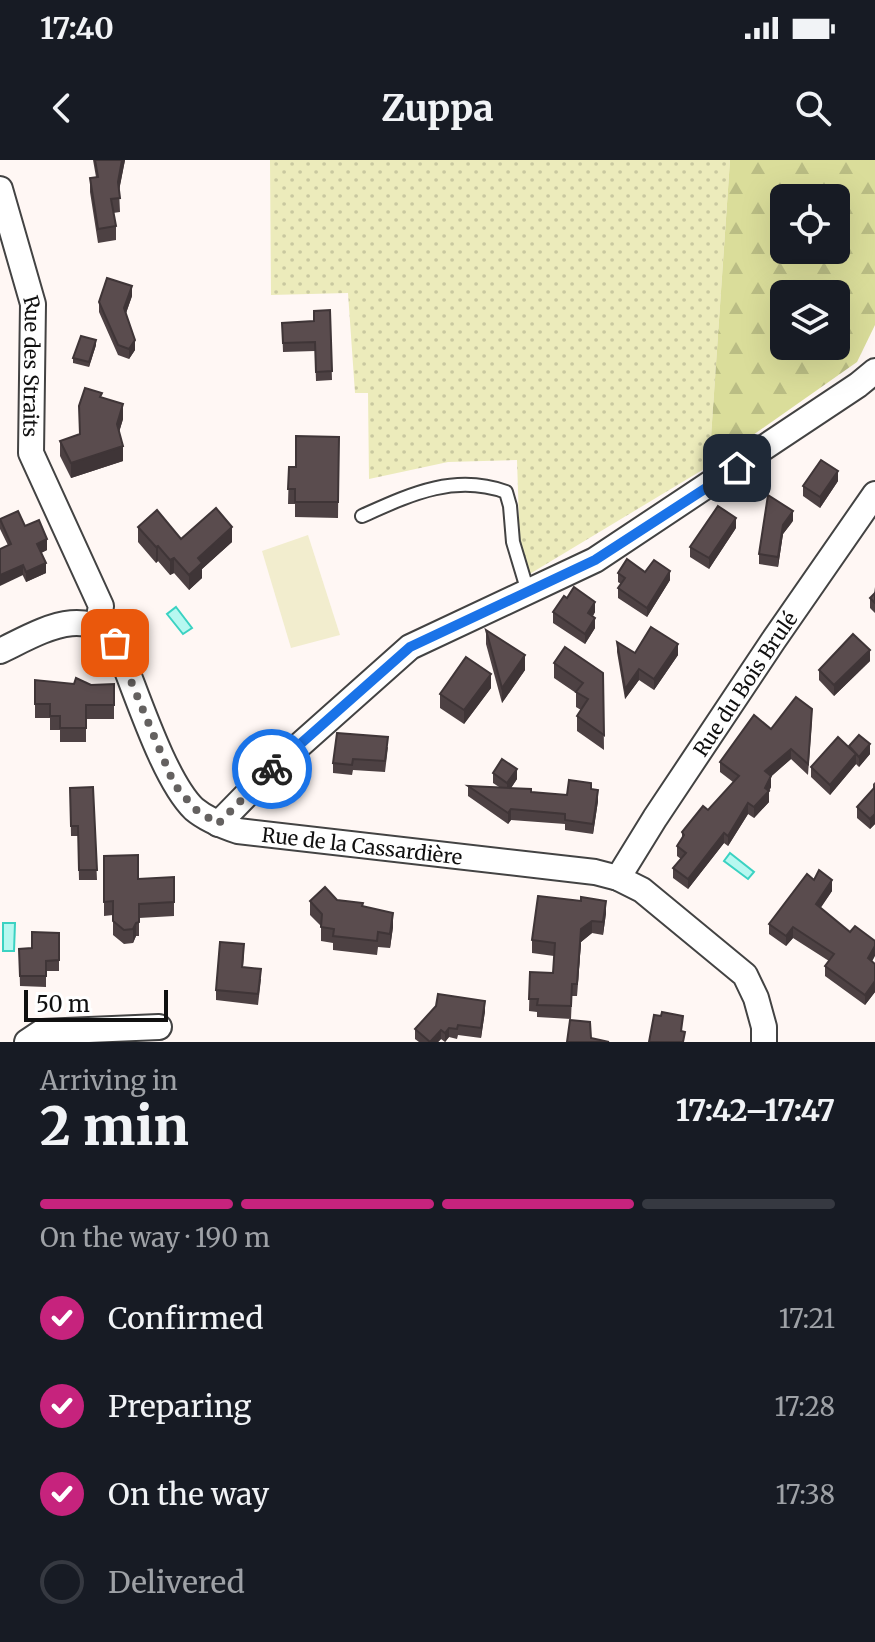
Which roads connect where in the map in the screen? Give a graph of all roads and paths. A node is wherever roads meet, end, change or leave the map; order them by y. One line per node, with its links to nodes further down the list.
1 (0, 189): 6 (street, Rue des Straits)
2 (875, 371): 5 (street)
3 (875, 494): 9 (street, Rue du Bois Brulé)
4 (362, 516): 5 (lane)
5 (528, 592): 8 (street)
6 (97, 627): 7 (street); 8 (street, Rue de la Cassardière)
7 (0, 651)
8 (218, 824): 9 (street, Rue de la Cassardière)
9 (618, 878): 12 (street, Rue de la Cassardière)
10 (159, 1027): 11 (street)
11 (27, 1042)
12 (764, 1042)

